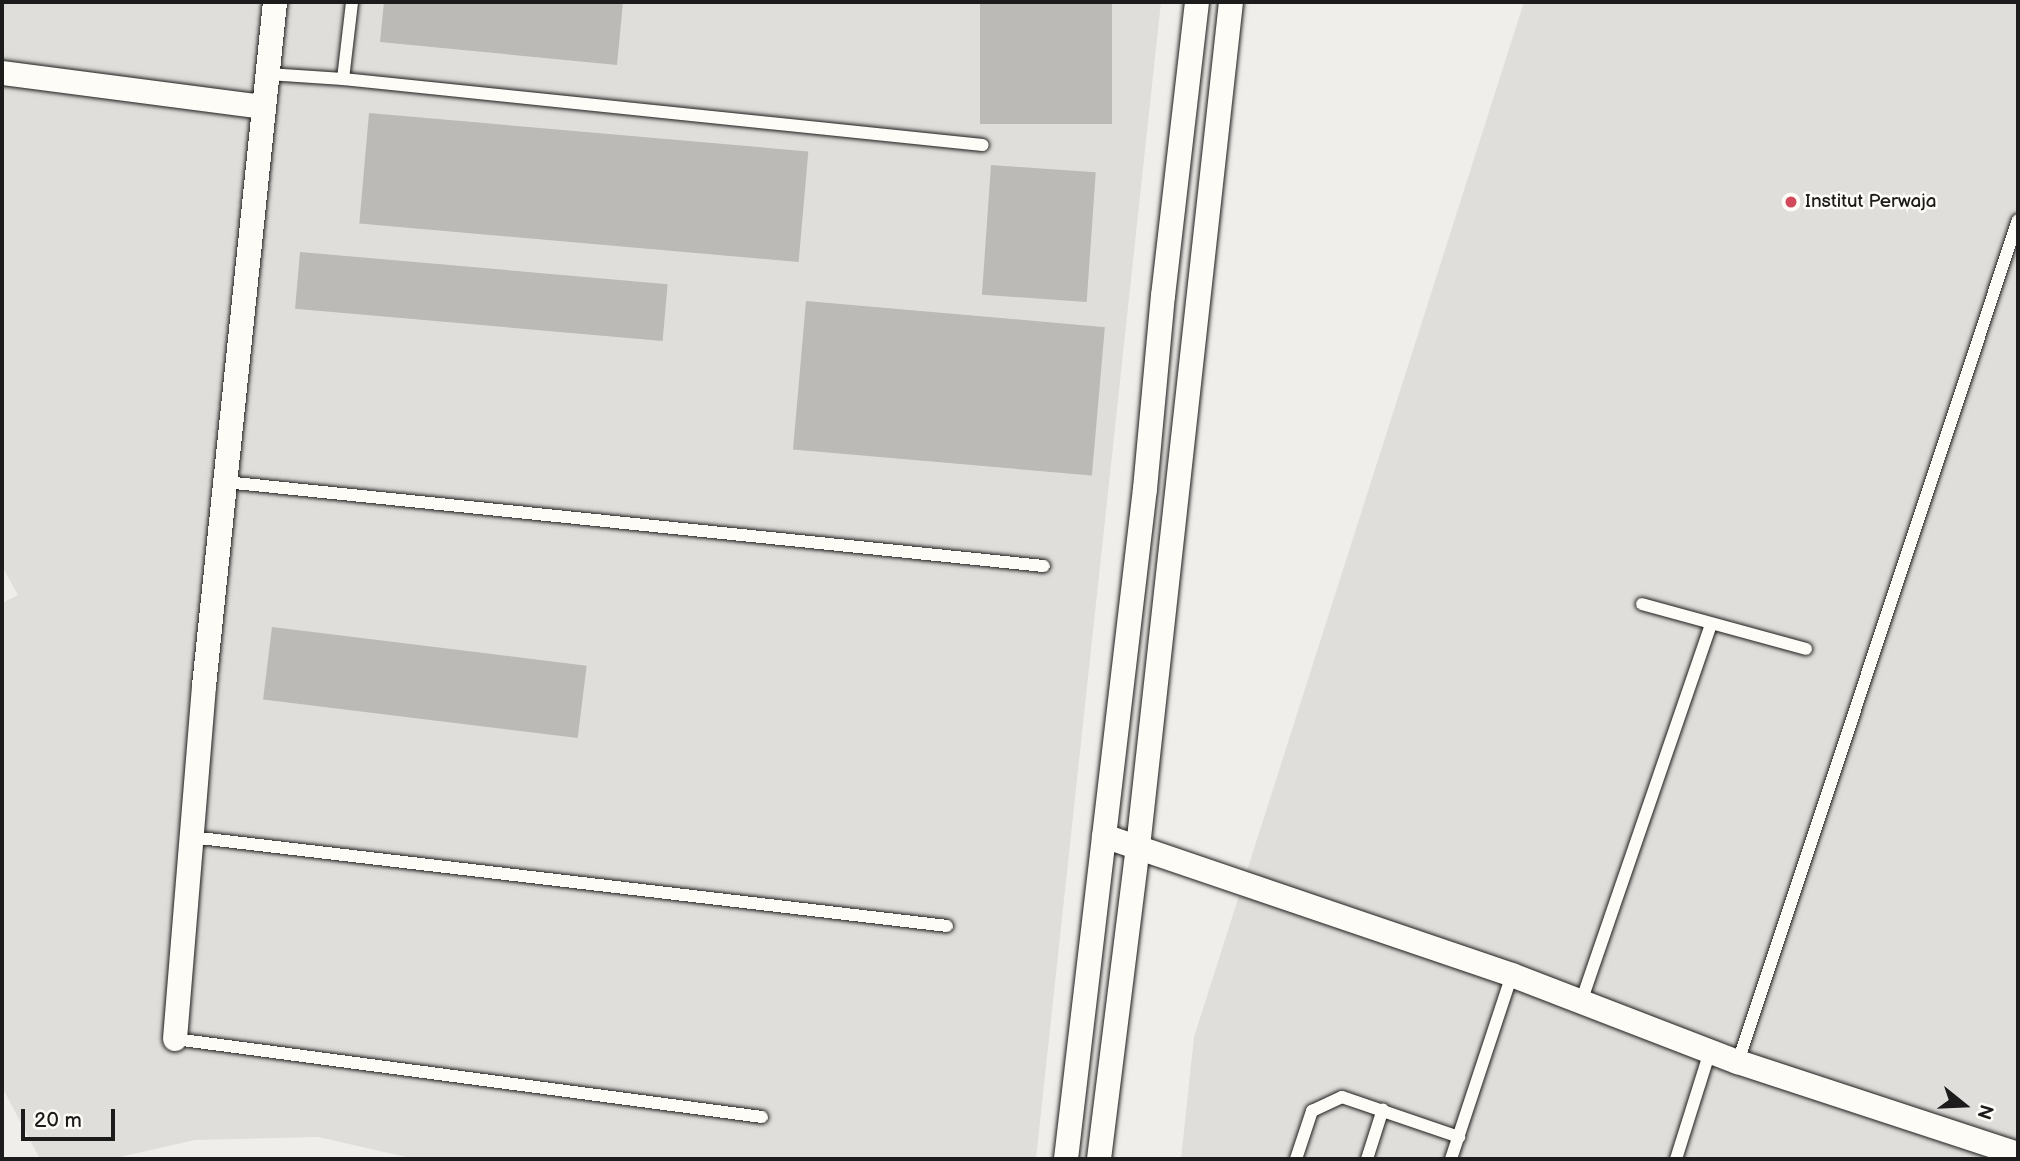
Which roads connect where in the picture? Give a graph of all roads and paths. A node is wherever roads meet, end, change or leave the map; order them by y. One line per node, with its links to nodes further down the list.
1 (275, 2): 6 (street)
2 (352, 2): 7 (lane)
3 (1197, 2): 12 (street)
4 (1231, 2): 13 (street)
5 (2, 74): 8 (street)
6 (268, 75): 7 (lane); 8 (street)
7 (343, 79): 9 (lane)
8 (264, 107): 11 (street)
9 (984, 145)
10 (2018, 220): 26 (lane)
11 (225, 482): 14 (lane); 19 (street)
12 (1145, 489): 13 (street); 18 (street)
13 (1178, 493): 20 (street)
14 (1044, 566)
15 (1642, 604): 16 (lane)
16 (1711, 625): 17 (lane); 23 (lane)
17 (1806, 649)
18 (1104, 836): 20 (street); 31 (street)
19 (191, 837): 21 (lane); 24 (street)
20 (1138, 847): 22 (street); 32 (street)
21 (947, 926)
22 (1511, 975): 23 (street); 29 (lane)
23 (1581, 1002): 25 (street)
24 (175, 1039): 28 (lane)
25 (1710, 1051): 26 (street); 36 (lane)
26 (1738, 1062): 30 (street)
27 (1383, 1109): 29 (lane); 33 (lane); 34 (lane)
28 (762, 1117)
29 (1458, 1137): 35 (lane)
30 (2018, 1154)
31 (1066, 1159)
32 (1099, 1159)
33 (1296, 1159)
34 (1367, 1159)
35 (1451, 1159)
36 (1676, 1159)

